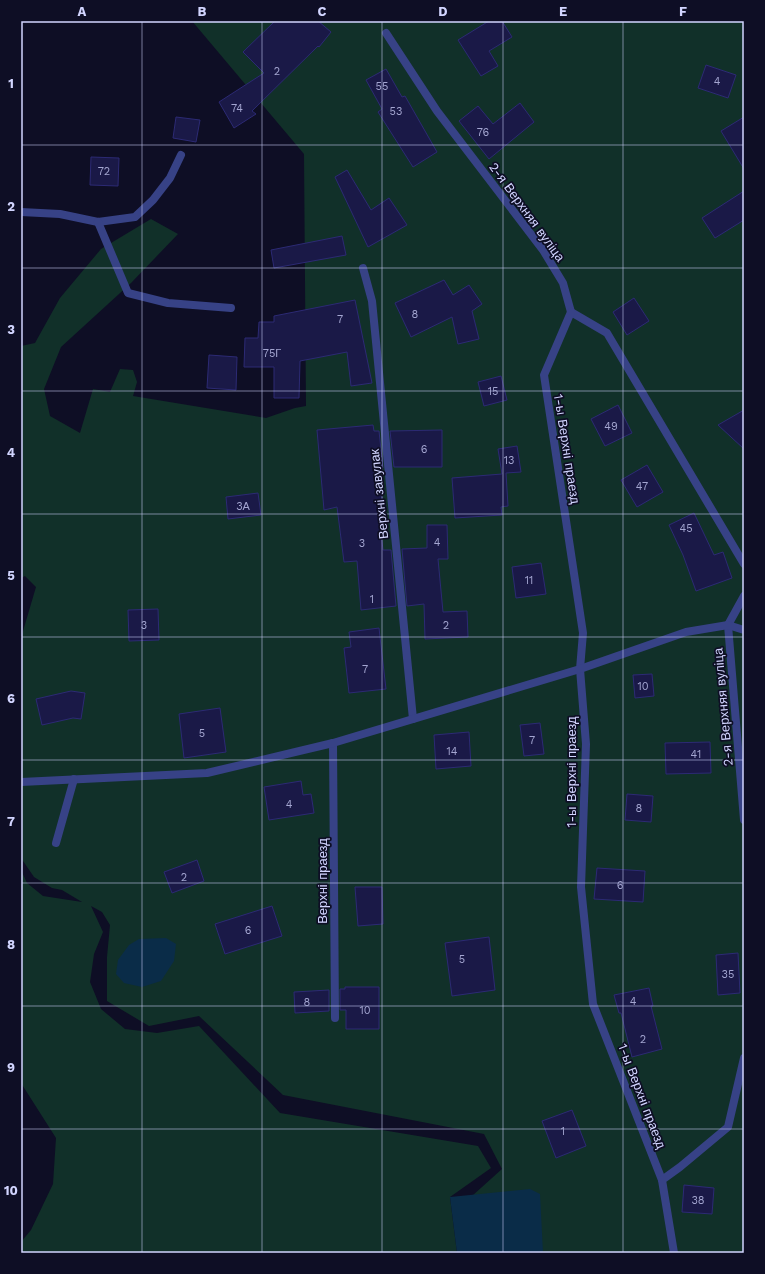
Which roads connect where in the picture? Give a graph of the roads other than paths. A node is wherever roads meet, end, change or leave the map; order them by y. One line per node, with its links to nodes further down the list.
1 (386, 33): 7 (lane, 2-я Верхняя вуліца)
2 (181, 155): 4 (lane)
3 (21, 212): 4 (lane)
4 (98, 222): 6 (lane)
5 (363, 268): 13 (lane, Верхні завулак)
6 (231, 308)
7 (571, 312): 8 (lane); 12 (lane, 1-ы Верхні праезд)
8 (744, 564)
9 (744, 596): 10 (lane)
10 (728, 625): 11 (lane); 12 (lane); 17 (lane, 2-я Верхняя вуліца)
11 (744, 630)
12 (580, 669): 13 (lane); 21 (lane, 1-ы Верхні праезд)
13 (413, 719): 14 (lane)
14 (333, 743): 15 (lane); 19 (lane, Верхні праезд)
15 (74, 779): 16 (lane); 18 (lane)
16 (21, 782)
17 (744, 820)
18 (56, 843)
19 (335, 1018)
20 (744, 1058): 21 (lane)
21 (662, 1180): 22 (lane)
22 (674, 1253)

